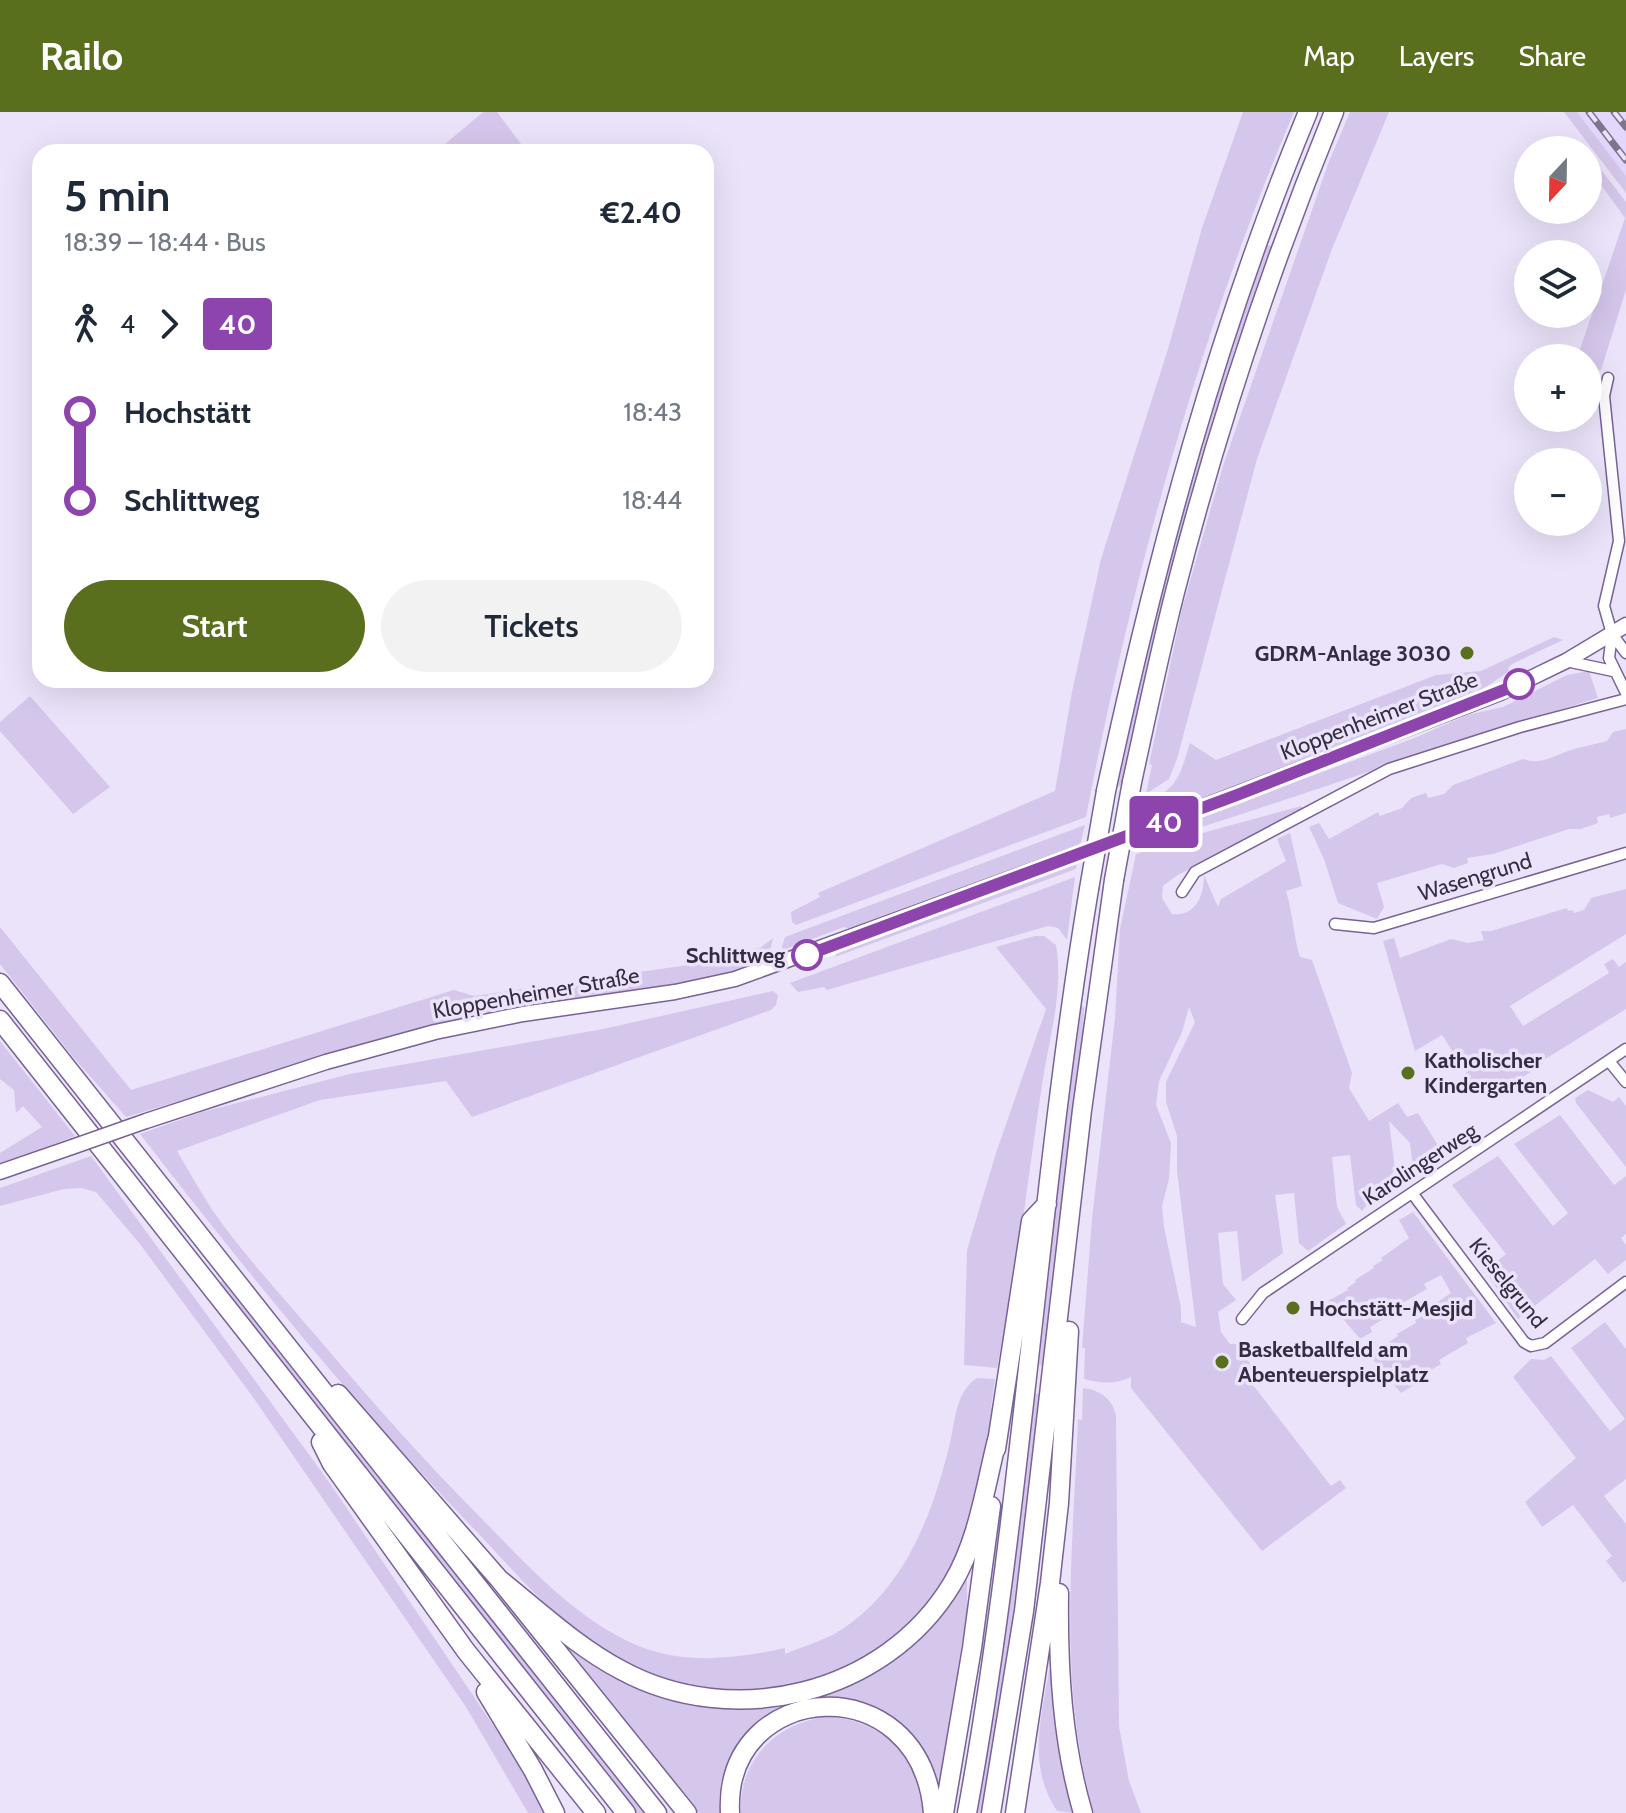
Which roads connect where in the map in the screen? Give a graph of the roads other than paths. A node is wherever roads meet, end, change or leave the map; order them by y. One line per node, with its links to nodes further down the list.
1 (1308, 112): 23 (highway, bridge)
2 (1334, 112): 27 (highway, bridge)
3 (1608, 378): 5 (street)
4 (1626, 625): 5 (main road, Kloppenheimer Straße)
5 (1612, 634): 6 (street); 7 (main road, Kloppenheimer Straße); 8 (street)
6 (1626, 653)
7 (1566, 661): 8 (street); 11 (main road, Kloppenheimer Straße)
8 (1613, 671): 9 (street)
9 (1626, 693)
10 (1626, 699): 14 (street)
11 (1140, 831)
12 (1626, 853): 15 (street, Wasengrund)
13 (1078, 854): 21 (main road, Kloppenheimer Straße, bridge)
14 (1182, 892)
15 (1335, 924)
16 (0, 983): 26 (highway)
17 (0, 1020): 28 (highway)
18 (1626, 1049): 19 (street, Karolingerweg)
19 (1609, 1061): 20 (street); 22 (street, Karolingerweg)
20 (1626, 1082)
21 (0, 1172)
22 (1412, 1193): 24 (street, Kieselgrund); 25 (street, Karolingerweg)
23 (1047, 1204): 29 (highway); 41 (highway)
24 (1626, 1282)
25 (1242, 1319)
26 (291, 1352): 31 (highway); 36 (highway)
27 (1057, 1395): 30 (highway); 42 (highway)
28 (302, 1404): 32 (highway); 35 (highway)
29 (997, 1440): 31 (highway); 40 (highway)
30 (1059, 1503): 43 (highway); 44 (highway)
31 (499, 1579): 37 (highway)
32 (466, 1651): 33 (highway); 34 (highway)
33 (555, 1813)
34 (596, 1813)
35 (626, 1813)
36 (657, 1813)
37 (687, 1813)
38 (730, 1813): 39 (highway)
39 (933, 1813)
40 (944, 1813)
41 (967, 1813)
42 (991, 1813)
43 (1015, 1813)
44 (1083, 1813)

